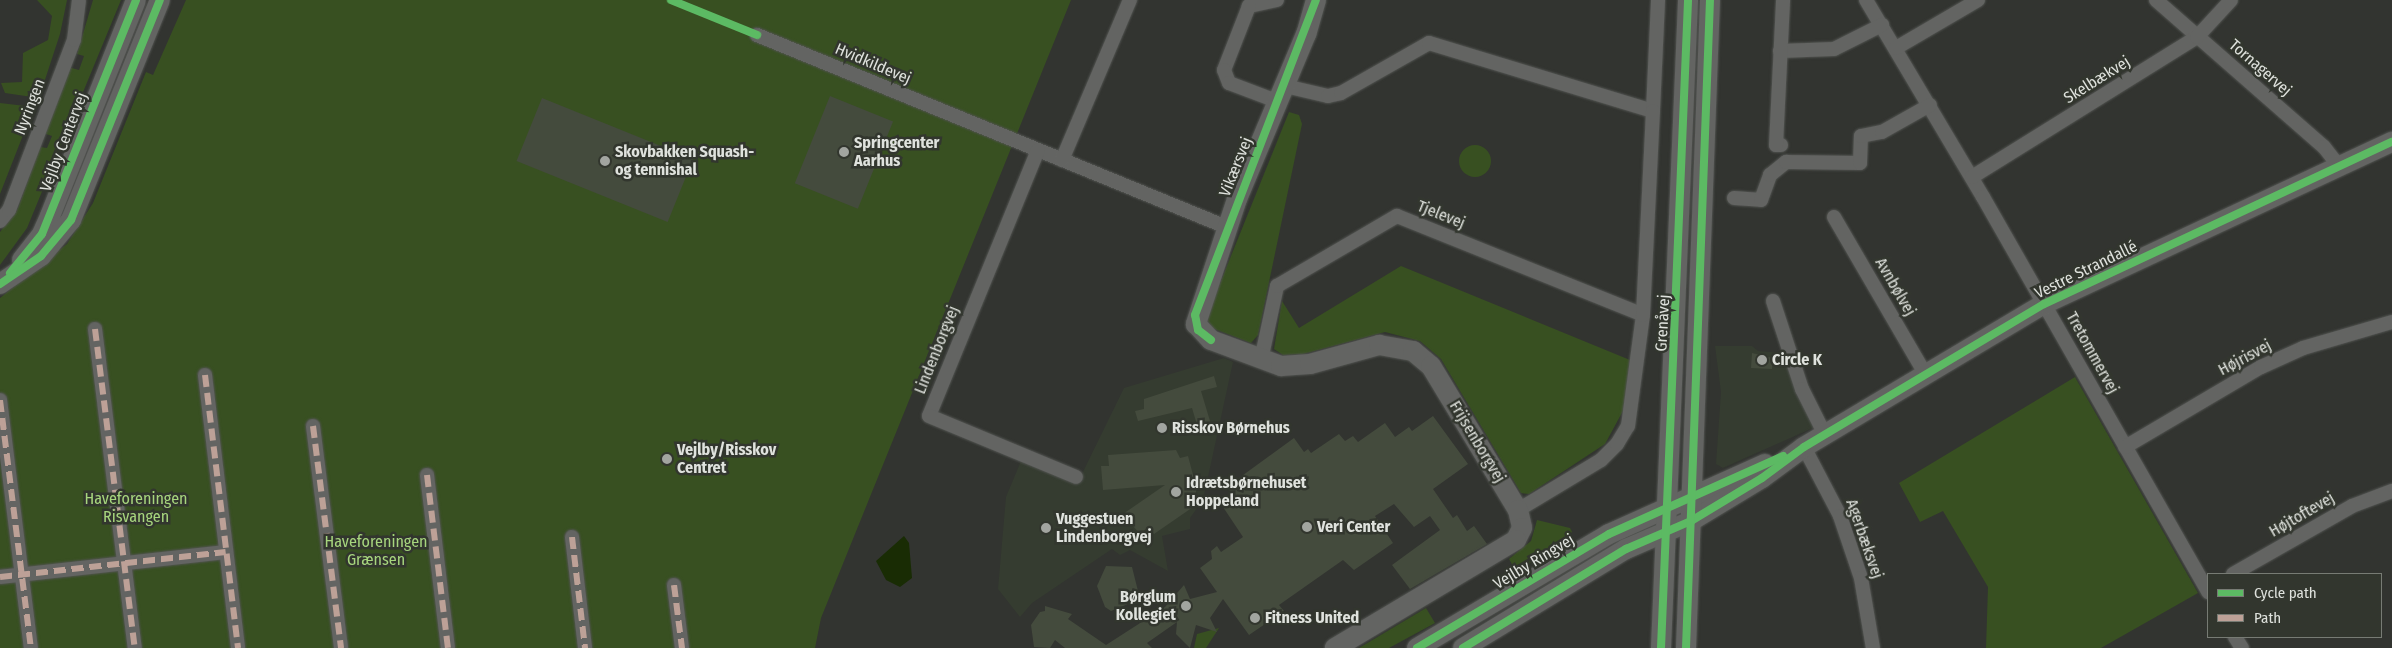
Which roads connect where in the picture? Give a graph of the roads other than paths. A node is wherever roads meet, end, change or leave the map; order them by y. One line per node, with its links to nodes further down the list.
1 (79, 0): 31 (street, Nyringen)
2 (136, 0): 33 (street, Vejlby Centervej)
3 (160, 0): 33 (street, Vejlby Centervej)
4 (1130, 0): 26 (street)
5 (1277, 0): 20 (street)
6 (1316, 0): 20 (street, Vikærsvej)
7 (1658, 0): 22 (street)
8 (1688, 0): 52 (street, Grenåvej)
9 (1710, 0): 51 (street)
10 (1783, 0): 19 (street)
11 (1866, 0): 15 (street, Tretommervej)
12 (1978, 0): 18 (street)
13 (2156, 0): 17 (street, Tornagervej)
14 (2230, 0): 17 (street, Skelbækvej)
15 (1882, 26): 18 (street, Tretommervej); 19 (street)
16 (757, 35): 25 (street, Hvidkildevej)
17 (2197, 37): 27 (street, Tornagervej); 28 (street, Skelbækvej)
18 (1896, 48): 21 (street, Tretommervej)
19 (1780, 51): 24 (street)
20 (1282, 94): 22 (street); 32 (street, Vikærsvej)
21 (1930, 105): 28 (street, Tretommervej); 29 (street)
22 (1653, 111): 36 (street)
23 (2392, 142): 27 (street, Vestre Strandallé)
24 (1781, 145)
25 (1038, 150): 26 (street, Hvidkildevej); 49 (street, Lindenborgvej)
26 (1062, 160): 32 (street, Hvidkildevej)
27 (2339, 166): 35 (street, Vestre Strandallé)
28 (1972, 177): 35 (street, Tretommervej)
29 (1734, 198)
30 (1834, 217): 42 (street, Avnbølvej)
31 (0, 221)
32 (1229, 228): 39 (street, Vikærsvej)
33 (0, 283)
34 (1773, 301): 45 (street)
35 (2044, 304): 42 (street, Vestre Strandallé); 47 (street, Tretommervej)
36 (1643, 316): 40 (street, Tjelevej); 53 (street)
37 (2392, 322): 47 (street, Højrisvej)
38 (95, 328): 58 (street)
39 (1211, 340): 40 (street, Frijsenborgvej)
40 (1261, 360): 53 (street, Frijsenborgvej)
41 (205, 375): 57 (street)
42 (1926, 375): 45 (street, Vestre Strandallé)
43 (0, 400): 60 (street)
44 (313, 426): 67 (street)
45 (1825, 435): 46 (street, Vestre Strandallé)
46 (1804, 447): 51 (street, Vestre Strandallé); 54 (street, Vestre Strandallé); 76 (street, Agerbæksvej)
47 (2124, 447): 63 (street, Tretommervej)
48 (426, 475): 68 (street)
49 (1076, 477)
50 (2392, 491): 59 (street, Højtoftevej)
51 (1692, 496): 52 (street, Vestre Strandallé); 54 (street)
52 (1668, 505): 55 (street, Grenåvej); 72 (street, Vejlby Ringvej)
53 (1518, 510): 71 (street, Frijsenborgvej)
54 (1691, 521): 55 (street); 75 (street)
55 (1667, 531): 73 (street); 74 (street, Grenåvej)
56 (572, 536): 69 (street)
57 (226, 552): 58 (street); 66 (street)
58 (125, 562): 60 (street); 65 (street)
59 (2235, 573)
60 (22, 574): 61 (street); 64 (street)
61 (0, 577)
62 (674, 585): 70 (street)
63 (2207, 588)
64 (31, 648)
65 (135, 648)
66 (238, 648)
67 (342, 648)
68 (448, 648)
69 (585, 648)
70 (682, 648)
71 (1335, 648)
72 (1417, 648)
73 (1463, 648)
74 (1661, 648)
75 (1686, 648)
76 (1873, 648)

